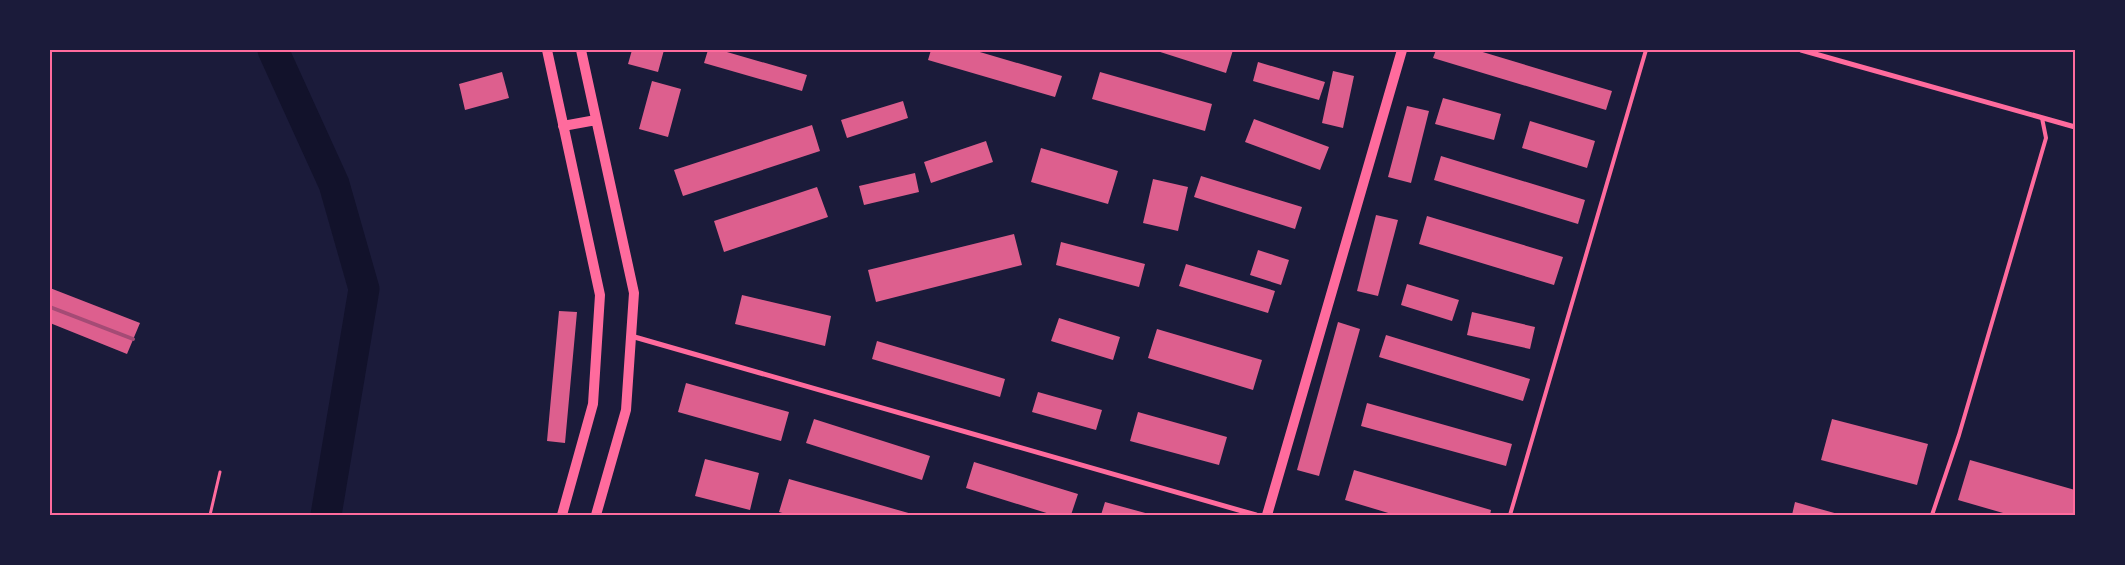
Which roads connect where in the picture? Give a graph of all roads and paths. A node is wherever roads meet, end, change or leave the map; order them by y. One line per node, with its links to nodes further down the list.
1 (547, 50): 8 (main road)
2 (581, 50): 7 (main road)
3 (1402, 50): 16 (main road)
4 (1646, 50): 17 (lane)
5 (1801, 50): 6 (street)
6 (2042, 118): 9 (street); 18 (lane)
7 (596, 120): 8 (main road); 10 (main road)
8 (564, 126): 13 (main road)
9 (2075, 127)
10 (631, 336): 14 (main road); 15 (street)
11 (220, 472): 12 (path)
12 (210, 515)
13 (562, 515)
14 (596, 515)
15 (1256, 515)
16 (1267, 515)
17 (1510, 515)
18 (1932, 515)

